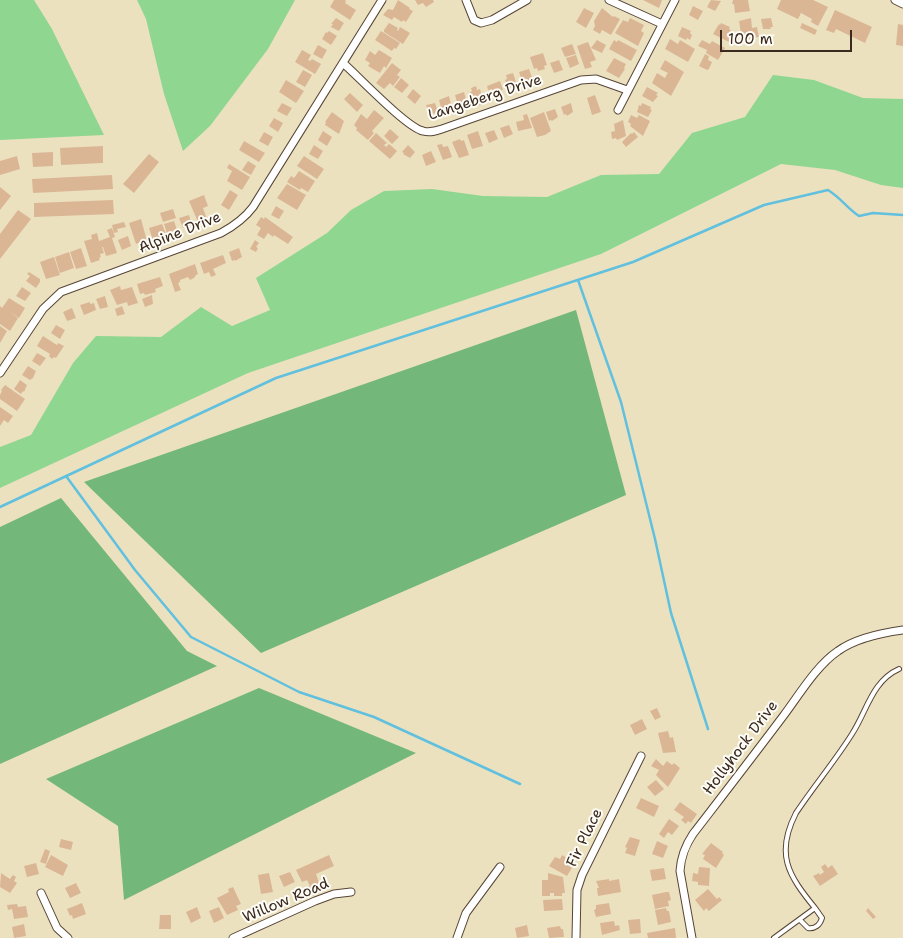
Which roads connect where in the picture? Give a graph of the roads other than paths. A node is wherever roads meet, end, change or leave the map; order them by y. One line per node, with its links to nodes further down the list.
1 (382, 0): 9 (street, Alpine Drive)
2 (466, 0): 3 (street)
3 (527, 0)
4 (609, 0): 8 (street)
5 (675, 0): 8 (street)
6 (895, 0): 7 (street)
7 (903, 4)
8 (662, 24): 10 (street)
9 (343, 63): 10 (street, Langeberg Drive); 12 (street, Alpine Drive)
10 (627, 90): 11 (street)
11 (618, 110)
12 (0, 373)
13 (903, 630): 25 (street, Hollyhock Drive)
14 (898, 669): 19 (lane)
15 (641, 756): 24 (street, Fir Place)
16 (500, 867): 23 (street)
17 (351, 892): 22 (street, Willow Road)
18 (41, 893): 21 (street)
19 (815, 908): 20 (lane); 20 (lane)
20 (800, 920): 26 (lane)
21 (68, 938)
22 (234, 938)
23 (457, 938)
24 (576, 938)
25 (692, 938)
26 (774, 938)

